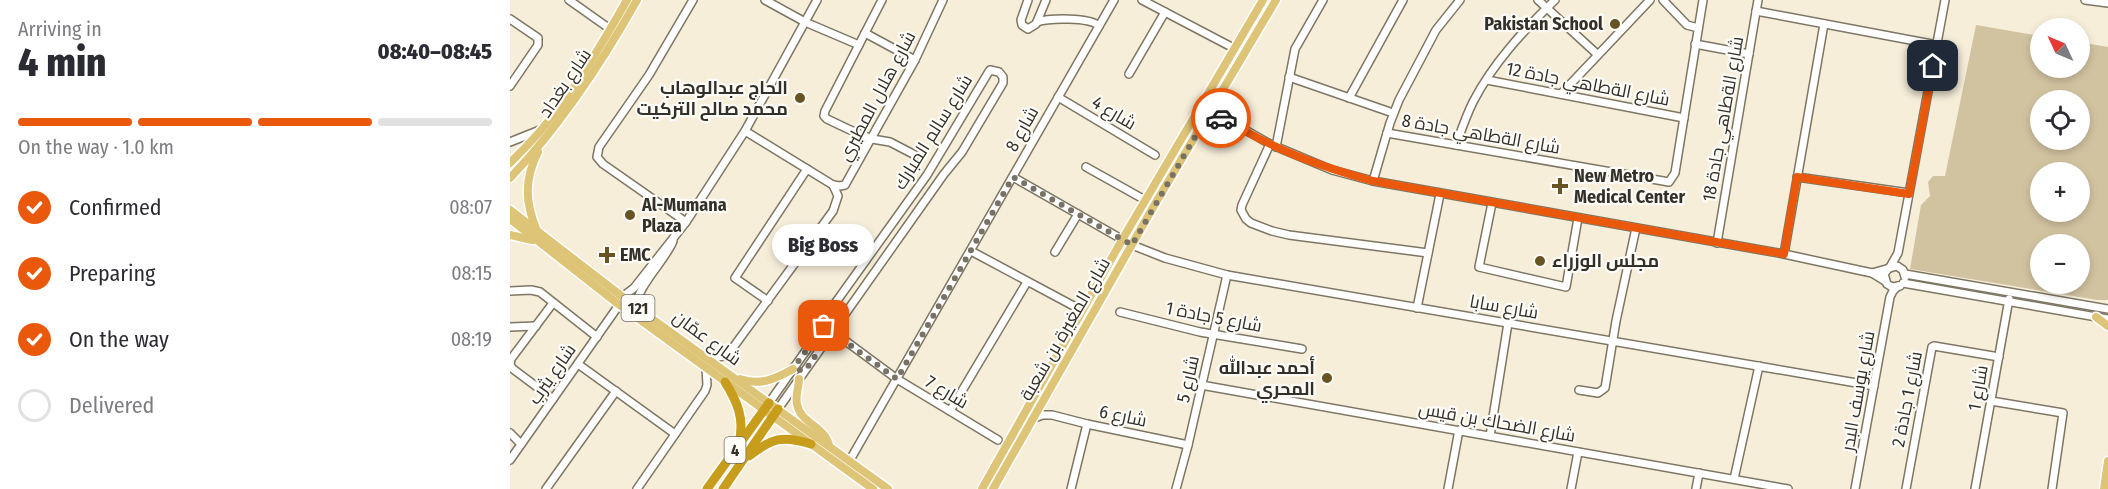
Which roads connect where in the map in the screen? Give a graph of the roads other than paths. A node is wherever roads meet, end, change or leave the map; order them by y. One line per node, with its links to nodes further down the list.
1 (569, 0): 36 (street)
2 (627, 0): 36 (main road, شارع بغداد)
3 (637, 0): 63 (main road, شارع بغداد)
4 (693, 0): 83 (street)
5 (765, 0): 31 (street)
6 (817, 0): 31 (street)
7 (882, 0): 37 (street)
8 (944, 0): 44 (street, شارع هلال المطيري)
9 (1028, 0): 32 (street)
10 (1046, 0): 32 (street)
11 (1114, 0): 34 (street, شارع 8)
12 (1263, 0): 41 (main road, شارع المغيرة بن شعبة)
13 (1276, 0): 41 (main road, شارع المغيرة بن شعبة)
14 (1323, 0): 46 (street)
15 (1402, 0): 51 (street)
16 (1460, 0): 53 (street)
17 (1538, 0): 27 (street)
18 (1555, 0): 27 (street)
19 (1650, 0): 42 (street)
20 (1663, 0): 35 (street)
21 (1703, 0): 35 (street, شارع الةطاهي جادة 8)
22 (1758, 0): 28 (street, شارع الةطاهي جادة 18)
23 (1945, 0): 40 (street)
24 (2085, 0): 26 (street)
25 (1146, 1): 29 (street)
26 (2108, 3)
27 (1547, 8): 42 (street); 47 (street)
28 (1756, 11): 33 (street); 43 (street, شارع الةطاهي جادة 18)
29 (1165, 12): 41 (street); 45 (street)
30 (510, 19): 48 (street)
31 (805, 22): 39 (street); 58 (street)
32 (1036, 22): 34 (street)
33 (1824, 24): 40 (street); 71 (street)
34 (1099, 26): 50 (street, شارع 8)
35 (1698, 28): 38 (street, شارع الةطاهي جادة 8)
36 (610, 29): 57 (main road, شارع بغداد)
37 (865, 33): 39 (street); 44 (street)
38 (1695, 44): 43 (street); 54 (street, شارع الةطاهي جادة 8)
39 (859, 45): 60 (street)
40 (1936, 45): 76 (street)
41 (1239, 51): 52 (main road, شارع المغيرة بن شعبة); 77 (main road, شارع المغيرة بن شعبة)
42 (1597, 54): 49 (street)
43 (1749, 54): 89 (street, شارع الةطاهي جادة 18)
44 (915, 60): 60 (street, شارع هلال المطيري)
45 (1129, 74)
46 (1289, 77): 51 (street); 64 (street)
47 (1486, 80): 49 (street, شارع الةطاهي جادة 12); 62 (street)
48 (510, 86)
49 (1561, 94): 54 (street, شارع الةطاهي جادة 12)
50 (1058, 97): 66 (street, شارع 4); 70 (street, شارع 8)
51 (1349, 98): 53 (street)
52 (1216, 99): 55 (street); 56 (main road, شارع المغيرة بن شعبة)
53 (1393, 113): 59 (street)
54 (1684, 118): 62 (street, شارع الةطاهي جادة 8)
55 (1226, 119): 56 (street); 64 (street)
56 (1203, 123): 90 (main road, شارع المغيرة بن شعبة)
57 (542, 129): 61 (street); 67 (main road, شارع بغداد)
58 (745, 131): 69 (street); 83 (street)
59 (1387, 133): 62 (street, شارع الةطاهي جادة 8); 73 (street)
60 (872, 139): 65 (street); 74 (street, شارع هلال المطيري)
61 (510, 142)
62 (1456, 145)
63 (541, 146): 72 (main road, شارع بغداد); 86 (main road)
64 (1273, 146): 73 (street); 93 (street)
65 (915, 155)
66 (1155, 155)
67 (510, 163)
68 (1086, 167): 77 (street)
69 (807, 169): 74 (street); 107 (street)
70 (1013, 177): 80 (street); 91 (street, شارع 8)
71 (1797, 177): 76 (street); 95 (street)
72 (510, 178)
73 (1373, 181): 75 (street)
74 (833, 185): 107 (street)
75 (1440, 194): 78 (street); 93 (street)
76 (1909, 194): 94 (street)
77 (1145, 200): 88 (main road, شارع المغيرة بن شعبة)
78 (1492, 203): 81 (street); 81 (street)
79 (510, 210): 86 (main road, شارع عمّان / 121)
80 (1078, 214): 88 (street); 92 (street)
81 (1578, 218): 84 (street)
82 (510, 219): 86 (main road, شارع عمّان / 121)
83 (686, 222): 87 (street)
84 (1636, 228): 89 (street); 124 (street)
85 (510, 235): 86 (main road)
86 (536, 236): 106 (main road, شارع عمّان / 121)
87 (674, 238): 106 (street, شارع يثرب); 109 (street)
88 (1122, 240): 90 (street); 112 (main road, شارع المغيرة بن شعبة)
89 (1717, 243): 95 (street)
90 (1132, 245): 99 (street, شارع سابا); 139 (main road, شارع المغيرة بن شعبة)
91 (971, 251): 100 (street); 133 (street, شارع 8)
92 (1055, 252)
93 (1428, 253): 110 (street)
94 (1898, 253): 96 (street); 97 (street)
95 (1784, 254): 98 (street)
96 (1889, 268): 97 (street); 98 (street); 101 (street)
97 (1904, 272): 102 (street); 105 (street)
98 (1872, 273): 101 (street)
99 (1227, 275): 110 (street, شارع سابا); 122 (street, شارع 5)
100 (1027, 282): 112 (street); 143 (street)
101 (1886, 282): 102 (street); 104 (street, شارع يوسف البدر)
102 (1901, 284): 104 (street, شارع يوسف البدر); 105 (street)
103 (510, 291): 108 (street)
104 (1890, 297): 136 (street, شارع يوسف البدر)
105 (2009, 297): 111 (street); 114 (street); 126 (street, شارع 1)
106 (621, 301): 109 (main road, شارع عمّان / 121); 123 (street, شارع يثرب); 127 (main road, شارع عمّان / 121)
107 (768, 301): 127 (street)
108 (553, 303): 117 (street); 123 (street)
109 (637, 308): 127 (main road, شارع عمّان / 121)
110 (1417, 308): 116 (street, شارع سابا)
111 (2108, 309)
112 (1083, 311): 173 (main road, شارع المغيرة بن شعبة)
113 (1120, 312): 122 (street, شارع 5 جادة 1)
114 (2096, 316): 115 (street); 119 (main road)
115 (2108, 319)
116 (1508, 323): 124 (street, شارع سابا); 151 (street)
117 (536, 326): 120 (street); 140 (street)
118 (824, 326): 121 (street, شارع 7); 121 (street, شارع سالم المبارك); 129 (street, شارع سالم المبارك)
119 (2108, 326)
120 (510, 327)
121 (832, 332): 131 (street, شارع سالم المبارك); 133 (street, شارع 7)
122 (1213, 333): 125 (street, شارع 5 جادة 1); 135 (street, شارع 5)
123 (597, 337): 128 (street, شارع يثرب)
124 (1613, 341): 130 (street, شارع سابا); 137 (street)
125 (1302, 349)
126 (1999, 357): 141 (street, شارع 1); 182 (street, شارع 1 جادة 2)
127 (708, 363): 134 (main road, شارع عمّان / 121); 150 (street)
128 (578, 364): 138 (street); 140 (street, شارع يثرب)
129 (795, 366): 131 (street); 134 (main road); 142 (street, شارع سالم المبارك)
130 (1759, 366): 136 (street, شارع سابا); 164 (street)
131 (807, 368): 132 (street, شارع سالم المبارك)
132 (799, 379): 144 (street, شارع سالم المبارك); 156 (main road)
133 (897, 379): 143 (street, شارع 7); 160 (street, شارع 8)
134 (729, 380): 142 (main road, شارع عمّان / 121); 157 (highway)
135 (1201, 385): 148 (street, شارع الضحاك بن قيس); 155 (street, شارع 5)
136 (1874, 386): 181 (street, شارع يوسف البدر)
137 (1579, 390)
138 (616, 391): 150 (street); 167 (street)
139 (1046, 397): 145 (street); 146 (main road, شارع المغيرة بن شعبة)
140 (553, 399): 153 (street, شارع يثرب)
141 (1991, 401): 183 (street, شارع 1); 184 (street)
142 (766, 407): 144 (main road, شارع عمّان / 121); 157 (highway, 4)
143 (950, 411): 152 (street, شارع 7)
144 (776, 413): 154 (main road, شارع عمّان / 121); 156 (main road, شارع عمّان / 121); 161 (highway, 4)
145 (1052, 415): 146 (street, شارع 6); 147 (street, شارع 6)
146 (1034, 418): 174 (main road, شارع المغيرة بن شعبة)
147 (1087, 424): 155 (street, شارع 6); 175 (street)
148 (1459, 430): 151 (street, شارع الضحاك بن قيس); 177 (street)
149 (510, 433): 153 (street)
150 (675, 434): 168 (street)
151 (1490, 436): 158 (street, شارع الضحاك بن قيس)
152 (998, 440)
153 (521, 444): 159 (street, شارع يثرب)
154 (811, 444): 161 (highway); 165 (main road, شارع عمّان / 121)
155 (1188, 445): 176 (street, شارع 5)
156 (829, 446): 160 (main road, شارع عمّان / 121)
157 (738, 447): 169 (highway, 4)
158 (1578, 452): 163 (street, شارع الضحاك بن قيس); 178 (street)
159 (510, 460)
160 (850, 460): 172 (main road, شارع عمّان / 121)
161 (742, 461): 170 (highway, 4)
162 (2108, 461): 185 (main road)
163 (1699, 473): 164 (street, شارع الضحاك بن قيس); 179 (street)
164 (1734, 479): 166 (street, شارع الضحاك بن قيس)
165 (865, 486): 171 (main road, شارع عمّان / 121)
166 (1774, 488): 180 (street, شارع الضحاك بن قيس)
167 (546, 489)
168 (637, 489)
169 (708, 489)
170 (723, 489)
171 (873, 489)
172 (888, 489)
173 (980, 489)
174 (993, 489)
175 (1071, 489)
176 (1176, 489)
177 (1448, 489)
178 (1571, 489)
179 (1696, 489)
180 (1788, 489)
181 (1855, 489)
182 (1906, 489)
183 (1975, 489)
184 (2052, 489)
185 (2104, 489)

